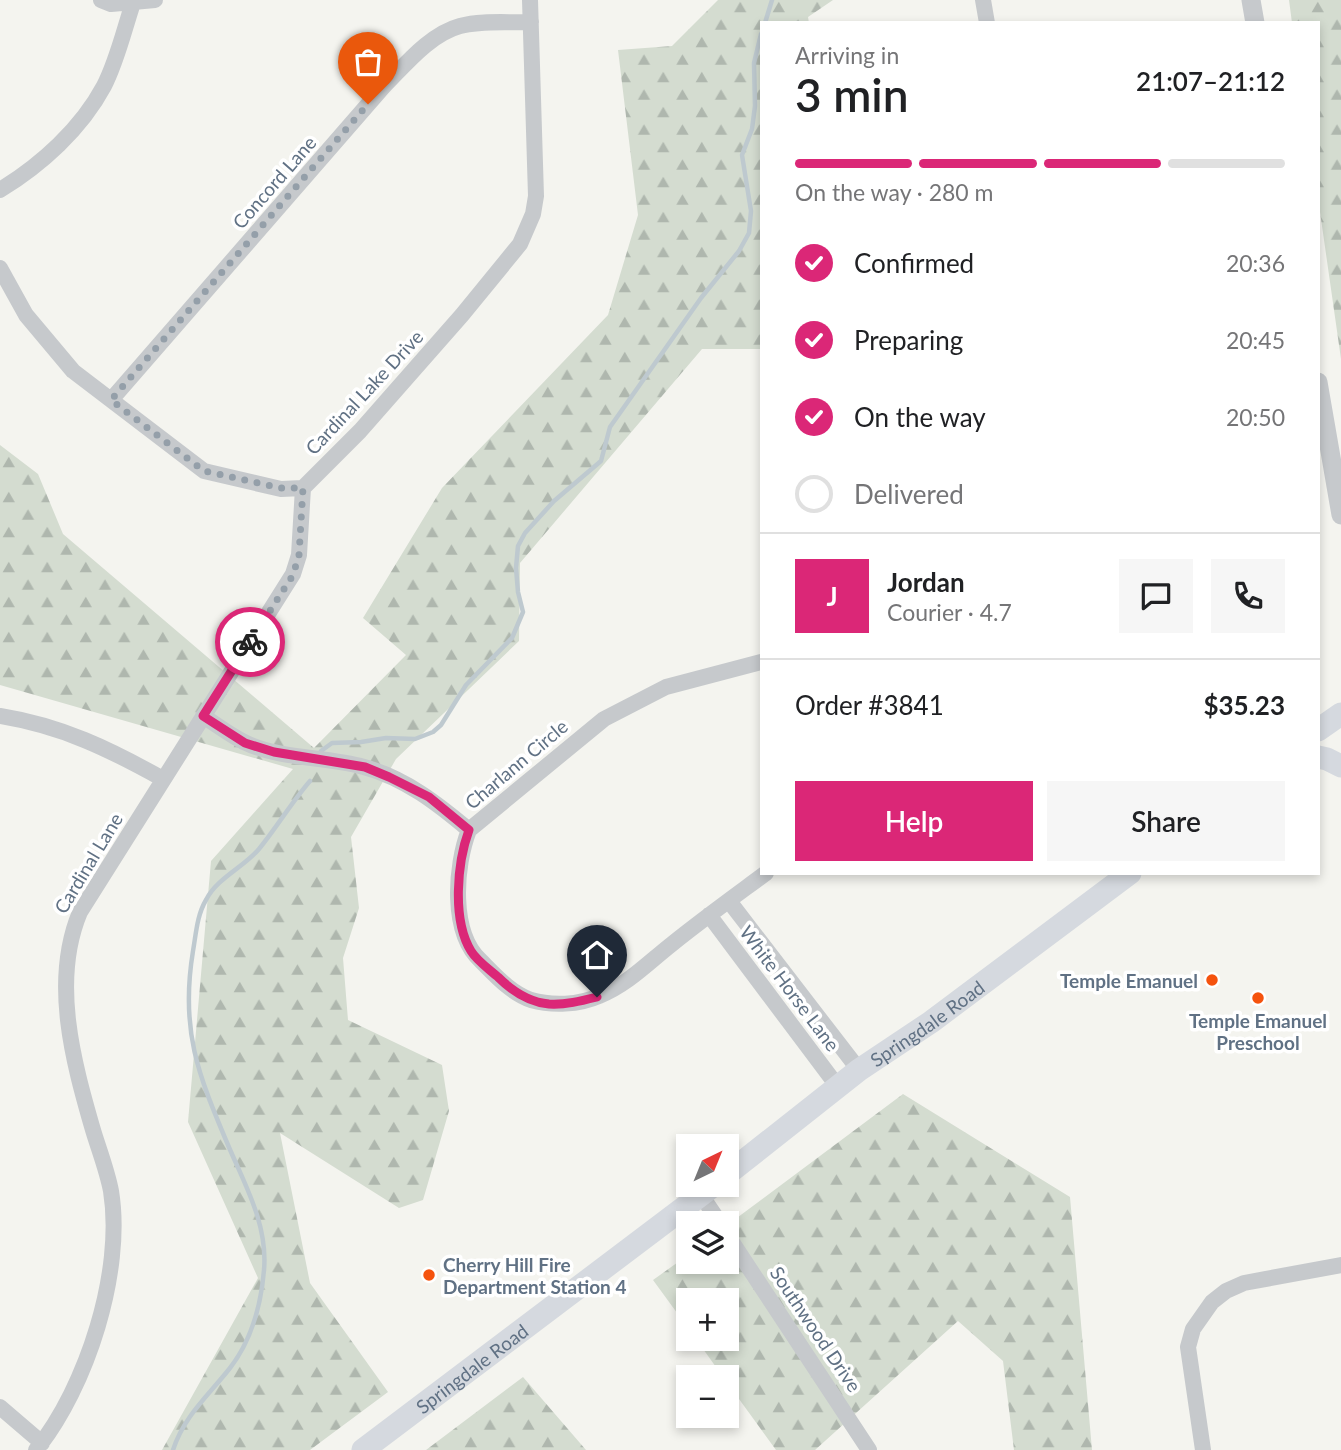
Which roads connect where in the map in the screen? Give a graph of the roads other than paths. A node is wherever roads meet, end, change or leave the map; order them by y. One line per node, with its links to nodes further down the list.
1 (101, 0): 6 (street)
2 (155, 0): 6 (street)
3 (530, 0): 9 (street, Cardinal Lake Drive)
4 (983, 0): 7 (street)
5 (1251, 0): 8 (street)
6 (133, 4): 10 (street)
7 (987, 21)
8 (1255, 21)
9 (531, 22): 13 (street, Concord Lane); 14 (street, Cardinal Lake Drive)
10 (0, 190)
11 (0, 268): 13 (street)
12 (1320, 394): 15 (street)
13 (111, 400): 14 (street)
14 (303, 488): 19 (street, Cardinal Lane)
15 (1341, 515)
16 (760, 662): 24 (street, Charlann Circle)
17 (1341, 714): 20 (main road)
18 (0, 716): 23 (street)
19 (203, 716): 23 (street, Cardinal Lane); 24 (street)
20 (1320, 729)
21 (1320, 757): 22 (main road)
22 (1341, 766)
23 (163, 779): 36 (street, Cardinal Lane)
24 (469, 830): 28 (street, Charlann Circle)
25 (763, 875): 27 (street, Charlann Circle)
26 (1127, 875): 29 (main road, Springdale Road)
27 (729, 901): 28 (street, Charlann Circle); 29 (street, White Horse Lane)
28 (709, 915): 30 (street, White Horse Lane)
29 (859, 1070): 30 (main road, Springdale Road)
30 (838, 1087): 31 (main road, Springdale Road)
31 (739, 1165)
32 (698, 1197): 37 (main road, Springdale Road)
33 (739, 1253): 38 (street, Southwood Drive)
34 (1341, 1265): 39 (street)
35 (0, 1407): 36 (street)
36 (39, 1446)
37 (363, 1450)
38 (869, 1450)
39 (1203, 1450)

